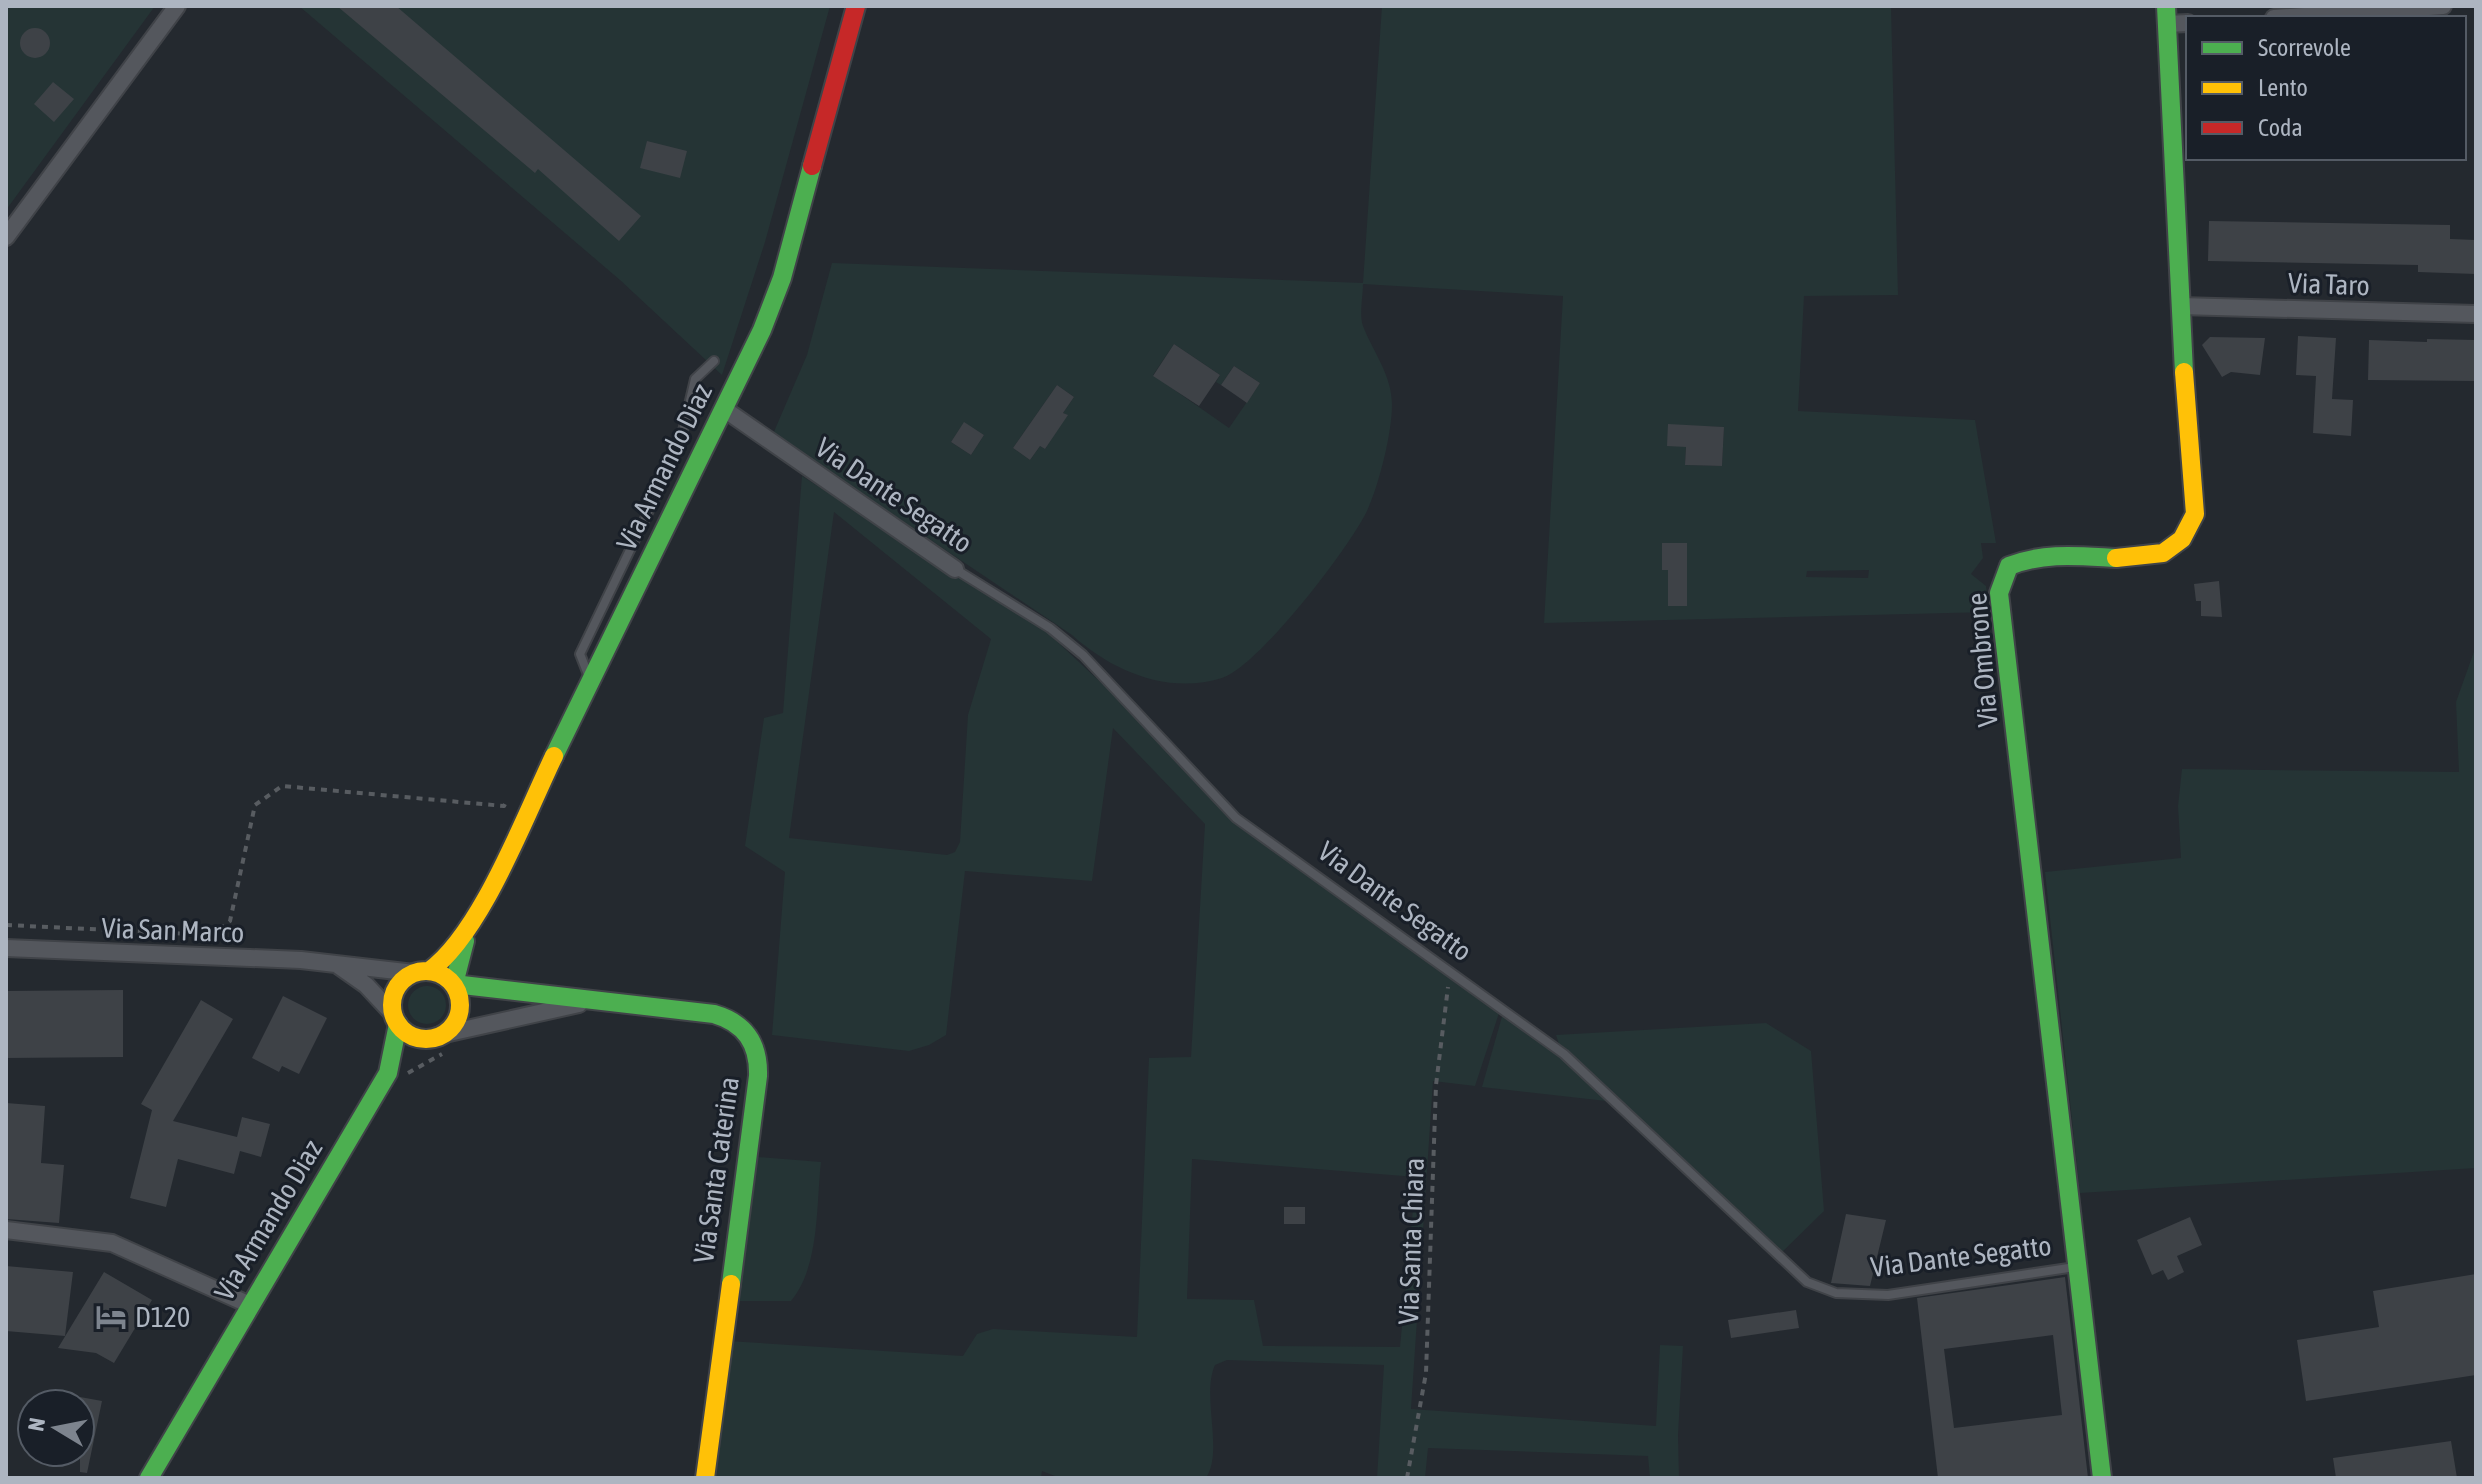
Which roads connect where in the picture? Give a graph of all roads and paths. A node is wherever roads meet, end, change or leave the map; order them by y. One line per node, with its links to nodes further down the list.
1 (177, 6): 7 (street)
2 (856, 6): 11 (street, Via Armando Diaz)
3 (2443, 6): 5 (street)
4 (2166, 15): 6 (street); 8 (street, Via Ombrone)
5 (2302, 16)
6 (2186, 22)
7 (6, 237)
8 (2180, 306): 9 (street, Via Taro); 27 (street, Via Ombrone)
9 (2476, 314)
10 (714, 361): 13 (lane)
11 (724, 409): 12 (street, Via Dante Segatto); 13 (street, Via Armando Diaz)
12 (955, 569): 27 (lane, Via Dante Segatto)
13 (591, 682): 16 (street, Via Armando Diaz)
14 (511, 792): 15 (path)
15 (6, 925)
16 (468, 932): 19 (street, Via Armando Diaz); 20 (street, Via Armando Diaz)
17 (6, 948): 18 (street, Via San Marco)
18 (338, 965): 19 (street, Via San Marco); 23 (street)
19 (422, 972): 20 (street); 23 (street, Via Armando Diaz)
20 (454, 984): 21 (street, Via Santa Caterina); 24 (street, Via Armando Diaz)
21 (591, 1002): 24 (street, Via Santa Caterina); 30 (street, Via Santa Caterina)
22 (1447, 1005): 31 (path, Via Santa Chiara)
23 (396, 1019): 24 (street); 25 (street, Via Armando Diaz)
24 (441, 1041): 25 (street, Via Armando Diaz); 25 (path)
25 (395, 1077): 28 (street, Via Armando Diaz)
26 (6, 1230): 28 (street)
27 (2080, 1271): 32 (street)
28 (250, 1305): 29 (street, Via Armando Diaz)
29 (149, 1478)
30 (705, 1478)
31 (1407, 1478)
32 (2102, 1478)

